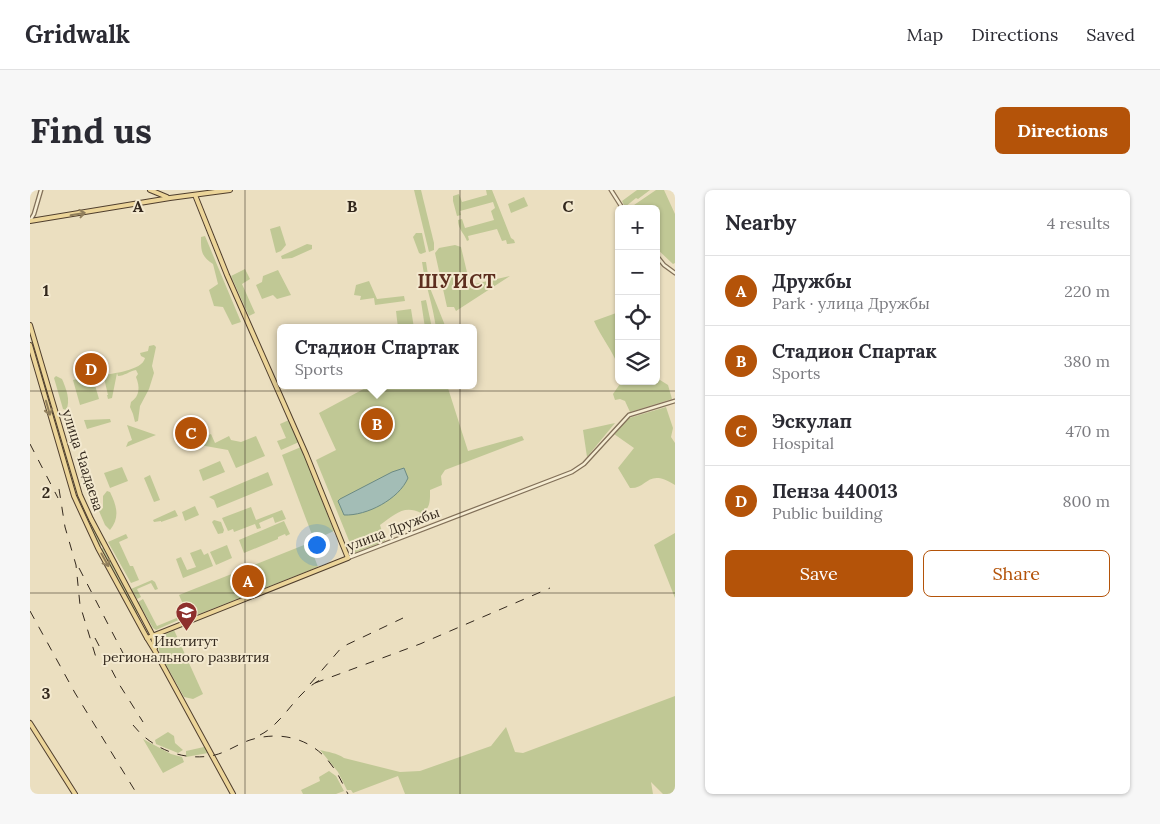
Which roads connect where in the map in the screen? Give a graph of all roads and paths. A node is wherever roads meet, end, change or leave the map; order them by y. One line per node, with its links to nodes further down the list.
1 (41, 190): 8 (street)
2 (150, 190): 6 (main road)
3 (230, 190): 5 (main road)
4 (611, 190): 7 (street)
5 (195, 195): 6 (main road); 14 (main road)
6 (170, 198): 8 (main road, one-way to 6)
7 (620, 205)
8 (30, 221)
9 (660, 260): 10 (street)
10 (675, 273)
11 (30, 325): 15 (main road, улица Чаадаева)
12 (30, 345): 16 (main road, улица Чаадаева, one-way to 16)
13 (675, 401): 14 (street, улица Дружбы)
14 (348, 558): 15 (main road, улица Дружбы)
15 (153, 636): 16 (main road, улица Дружбы); 17 (main road, улица Чаадаева)
16 (146, 638): 17 (main road, улица Чаадаева)
17 (155, 651): 20 (main road, улица Чаадаева)
18 (30, 723): 19 (main road)
19 (74, 794)
20 (233, 794)

